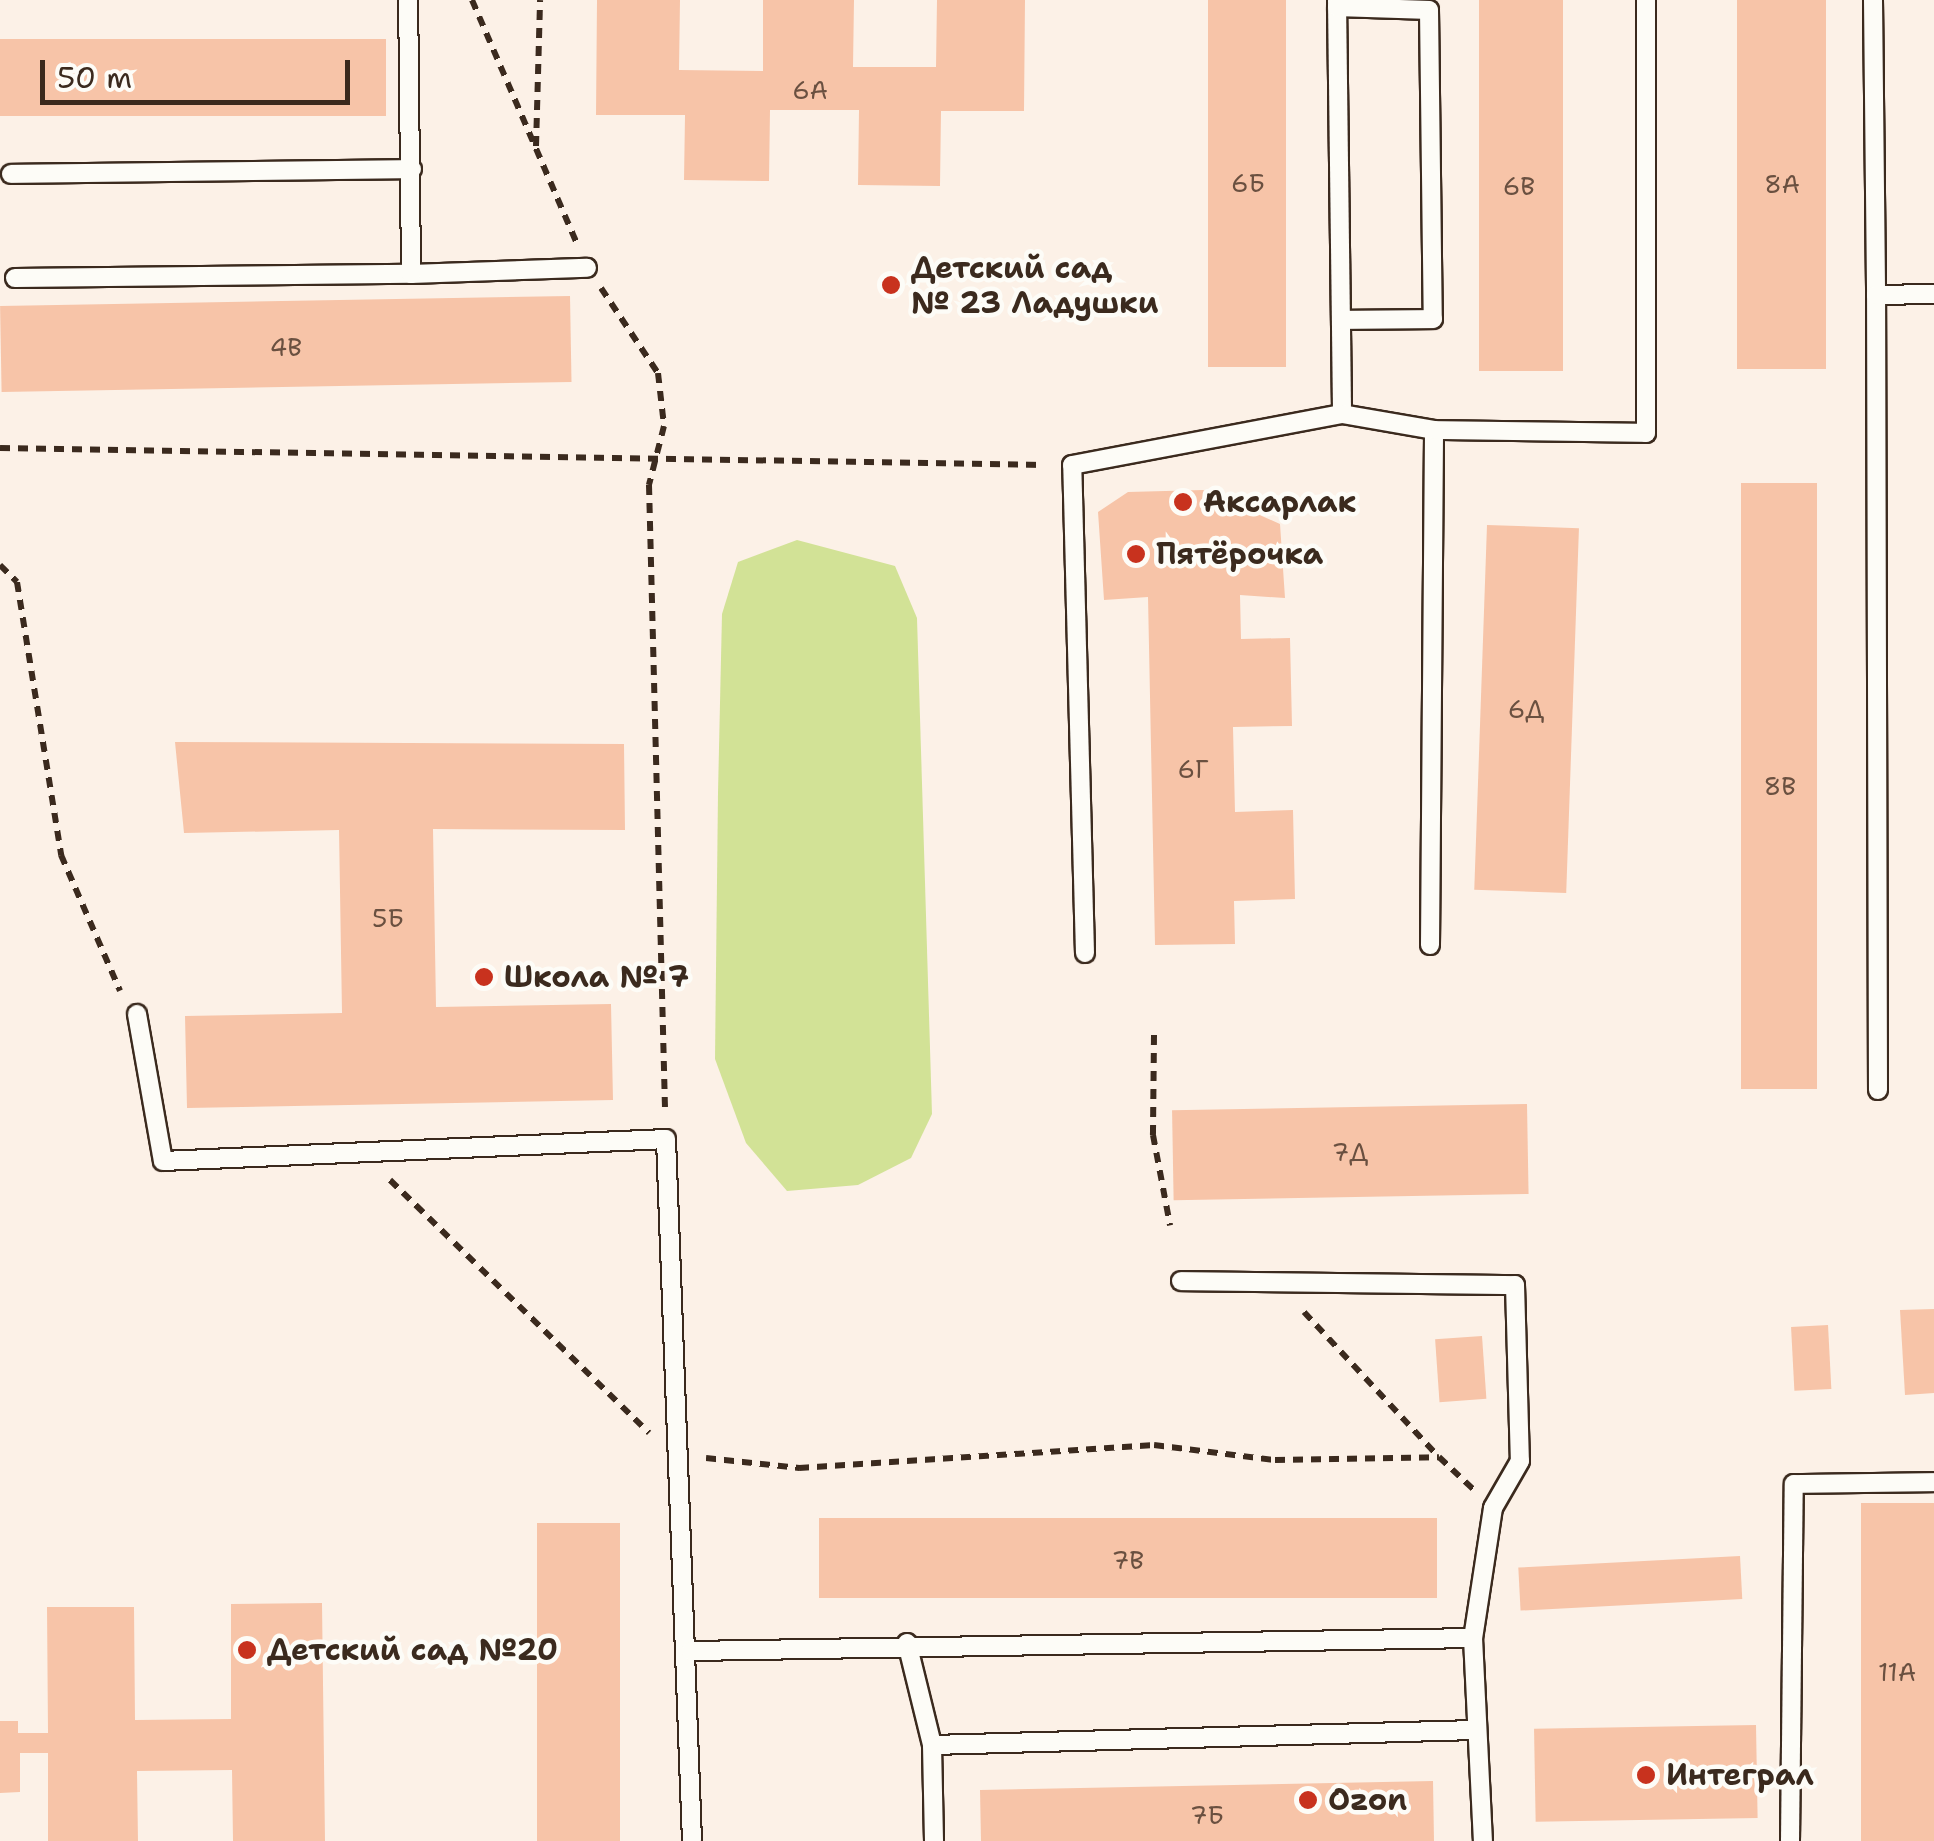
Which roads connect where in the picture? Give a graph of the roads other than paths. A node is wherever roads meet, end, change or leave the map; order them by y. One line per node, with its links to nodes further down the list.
1 (408, 0): 5 (lane)
2 (1646, 0): 14 (lane)
3 (1873, 0): 11 (lane)
4 (1337, 4): 12 (lane); 12 (lane)
5 (412, 169): 6 (lane); 8 (lane)
6 (11, 174)
7 (587, 268): 8 (lane)
8 (411, 274): 9 (lane)
9 (15, 278)
10 (1934, 294): 11 (lane)
11 (1876, 295): 18 (lane)
12 (1342, 320): 13 (lane)
13 (1342, 414): 14 (lane); 16 (lane)
14 (1434, 430): 15 (lane)
15 (1430, 945)
16 (1084, 953)
17 (137, 1014): 23 (lane)
18 (1878, 1090)
19 (1181, 1280): 21 (lane)
20 (1934, 1482): 29 (lane)
21 (1473, 1638): 22 (lane); 24 (lane)
22 (907, 1643): 23 (lane); 25 (lane)
23 (691, 1652): 26 (lane)
24 (1477, 1730): 25 (lane); 28 (lane)
25 (932, 1745): 27 (lane)
26 (692, 1841)
27 (934, 1841)
28 (1483, 1841)
29 (1790, 1841)

